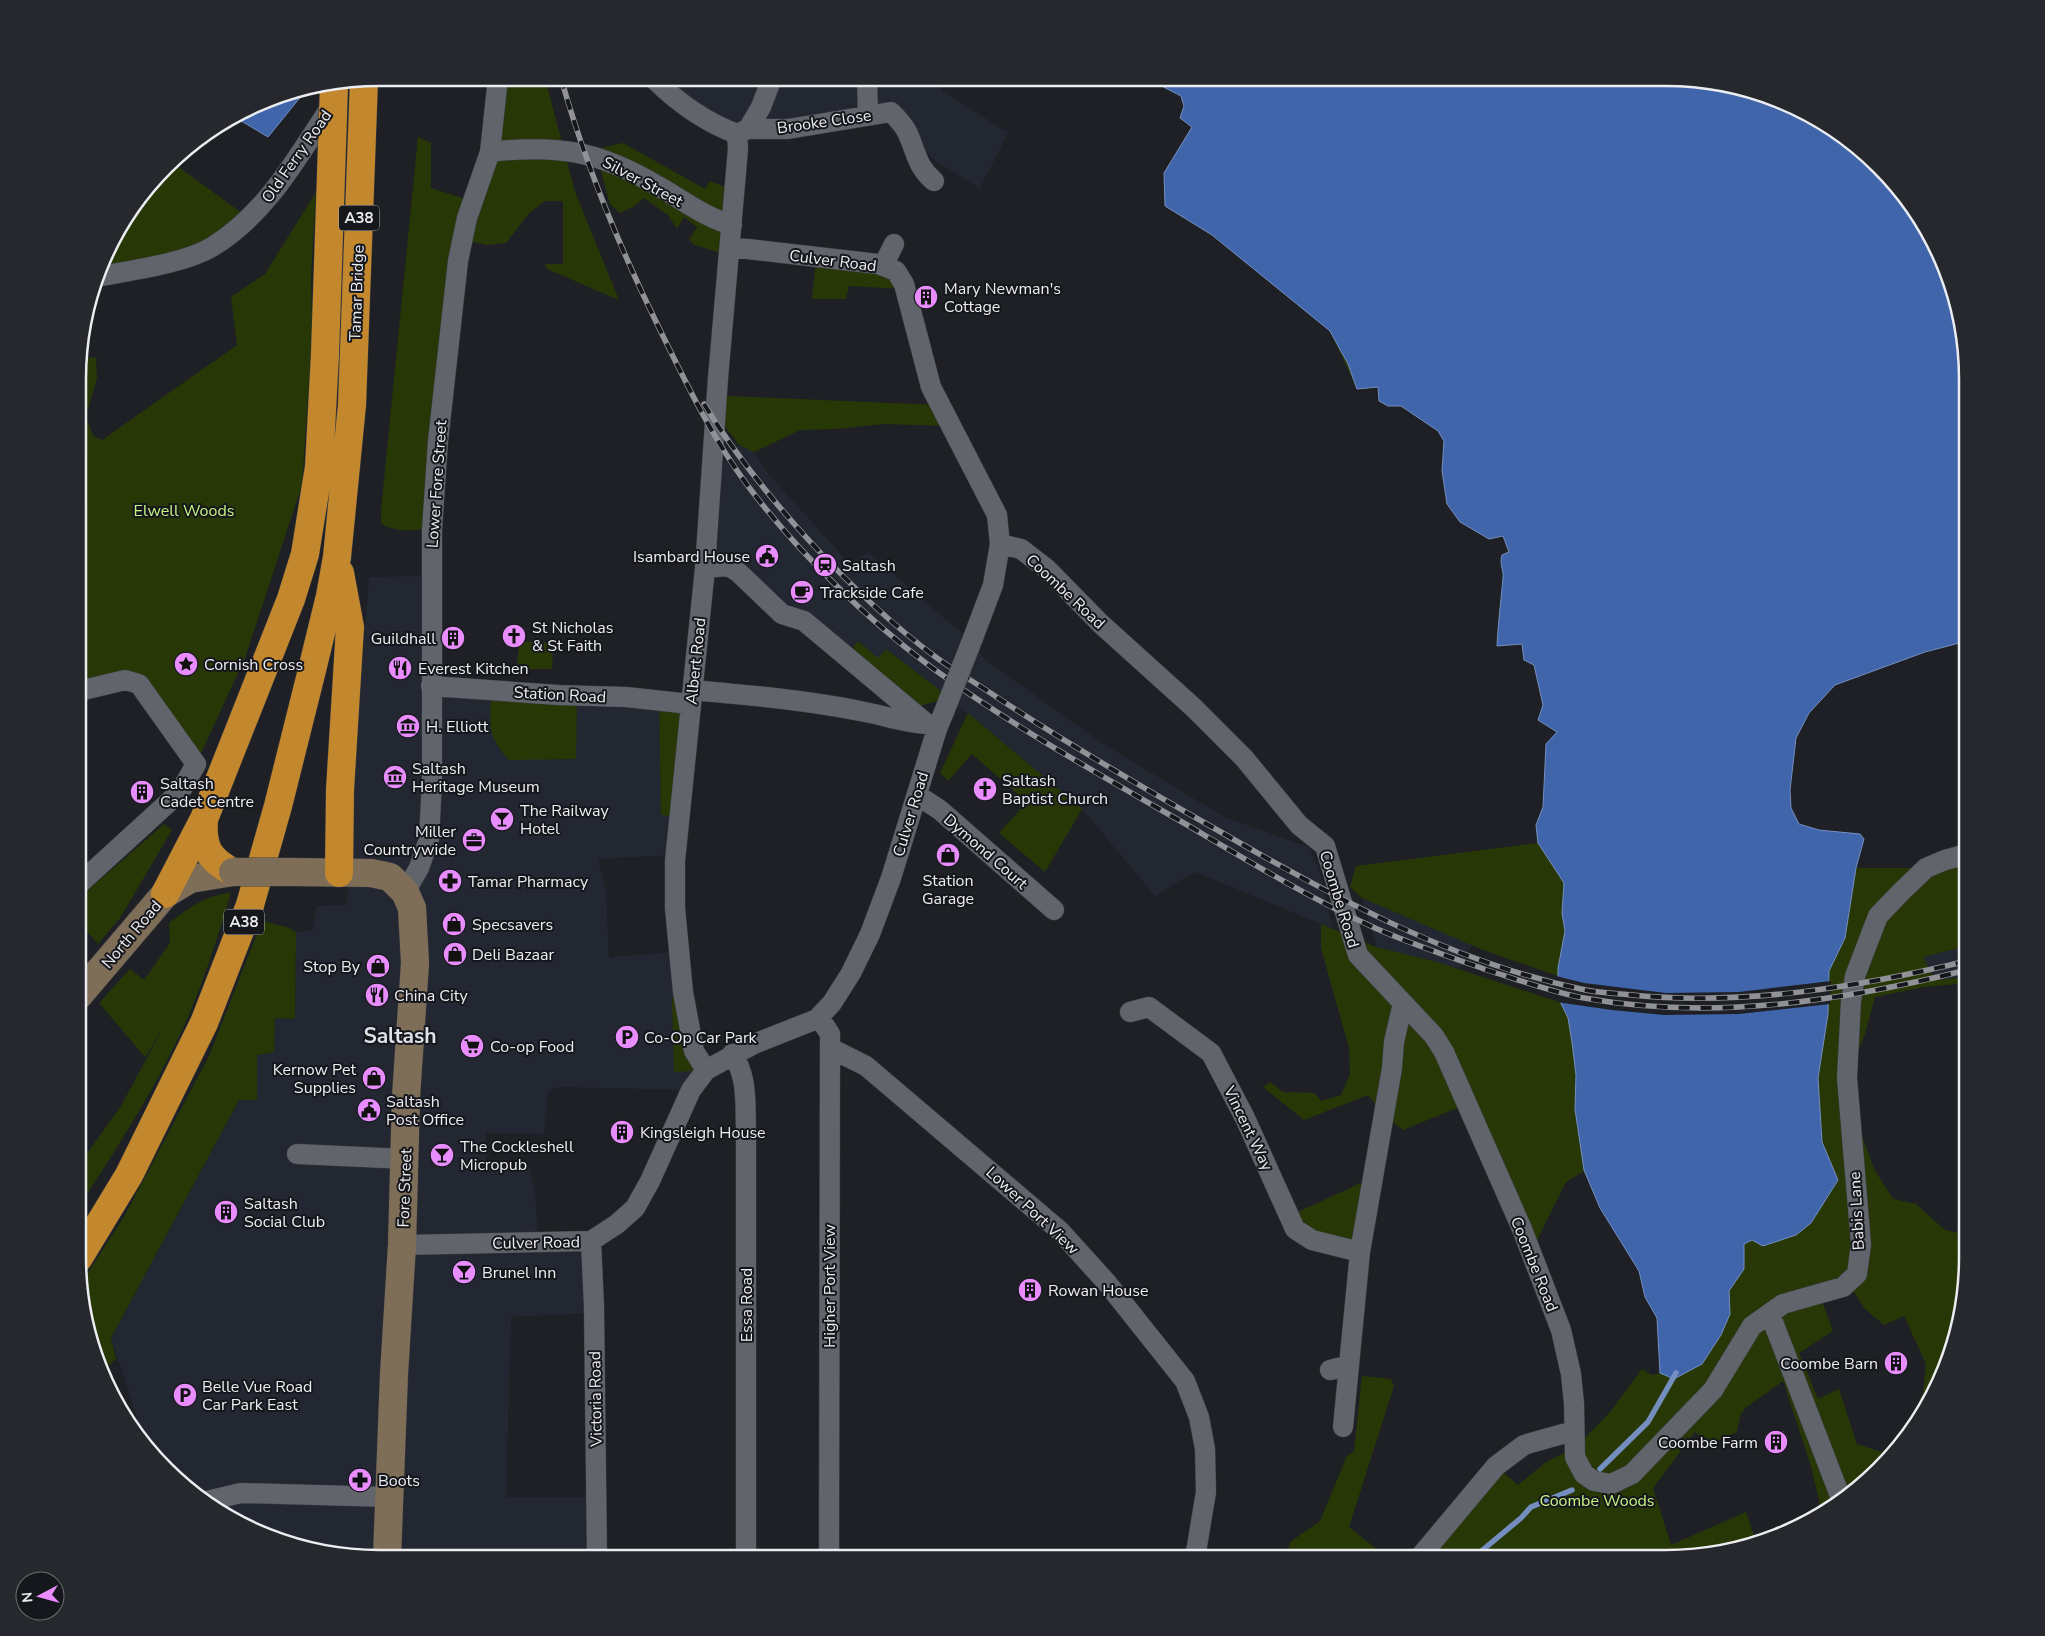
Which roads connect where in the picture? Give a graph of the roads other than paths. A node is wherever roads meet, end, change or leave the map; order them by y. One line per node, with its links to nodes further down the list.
1 (497, 86): 10 (street, Lower Fore Street)
2 (662, 86): 9 (street)
3 (769, 86): 9 (street)
4 (867, 86): 8 (street)
5 (364, 87): 18 (highway, Tamar Bridge / A38)
6 (342, 89): 16 (street, Old Ferry Road)
7 (334, 90): 25 (highway, A38, bridge)
8 (868, 115): 9 (street, Brooke Close); 11 (street, Brooke Close)
9 (743, 132): 12 (street, Albert Road)
10 (490, 152): 12 (street, Silver Street); 20 (street, Lower Fore Street)
11 (934, 181)
12 (732, 225): 14 (street, Albert Road)
13 (894, 244): 15 (street)
14 (730, 247): 15 (street, Culver Road); 19 (street, Albert Road)
15 (883, 266): 17 (street, Culver Road)
16 (106, 275)
17 (1000, 544): 23 (street, Culver Road, bridge); 34 (street, Coombe Road)
18 (337, 557): 28 (highway, A38); 44 (highway, A38)
19 (705, 568): 22 (street, Albert Road); 23 (street)
20 (431, 686): 22 (street, Station Road); 30 (street, Lower Fore Street)
21 (86, 689): 29 (street)
22 (691, 697): 23 (street, Station Road); 39 (street, Albert Road)
23 (936, 722): 24 (street, Culver Road)
24 (917, 795): 32 (street, Dymond Court); 36 (street, Culver Road)
25 (204, 819): 27 (highway, A38); 31 (highway, A38)
26 (1959, 856): 46 (street, Babis Lane)
27 (233, 872): 28 (street, North Road, bridge); 31 (street, North Road)
28 (339, 873): 30 (street, Fore Street)
29 (86, 878)
30 (404, 892): 41 (street, Fore Street)
31 (165, 894): 33 (street, North Road)
32 (1054, 910)
33 (86, 987)
34 (1403, 1004): 45 (street); 50 (street, Coombe Road)
35 (1130, 1012): 45 (street, Vincent Way)
36 (819, 1017): 37 (street, Higher Port View); 38 (street, Culver Road)
37 (830, 1048): 57 (street, Higher Port View); 58 (street, Lower Port View)
38 (732, 1054): 39 (street, Culver Road); 56 (street, Essa Road)
39 (706, 1070): 42 (street, Culver Road)
40 (297, 1154): 41 (street)
41 (406, 1159): 43 (street, Fore Street)
42 (591, 1241): 43 (street, Culver Road); 55 (street, Victoria Road)
43 (402, 1245): 52 (street, Fore Street)
44 (86, 1246)
45 (1360, 1252): 47 (street)
46 (1770, 1314): 50 (street, Babis Lane); 51 (street)
47 (1350, 1365): 48 (street); 49 (street)
48 (1330, 1370)
49 (1343, 1427)
50 (1573, 1431): 59 (street)
51 (1839, 1493)
52 (389, 1497): 53 (street); 54 (street, Fore Street)
53 (214, 1499)
54 (387, 1550)
55 (597, 1550)
56 (746, 1550)
57 (829, 1550)
58 (1196, 1550)
59 (1426, 1550)

